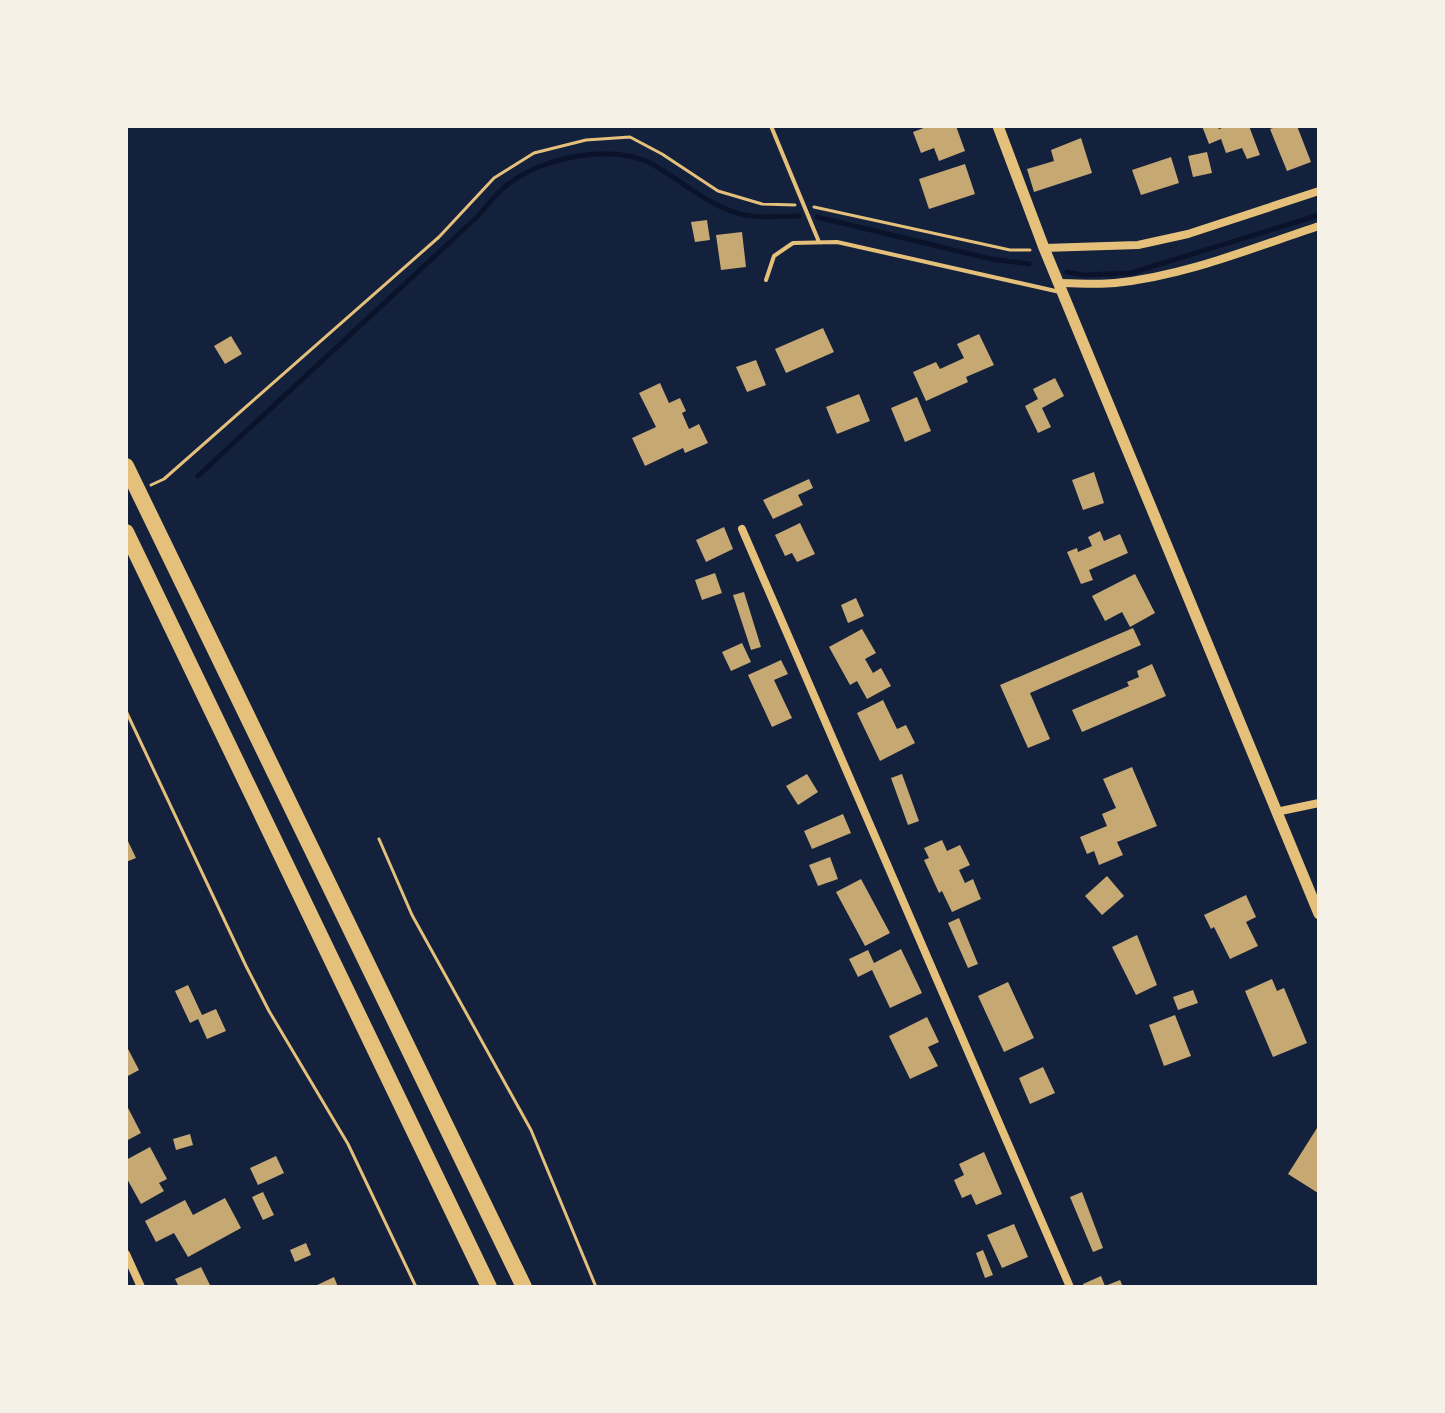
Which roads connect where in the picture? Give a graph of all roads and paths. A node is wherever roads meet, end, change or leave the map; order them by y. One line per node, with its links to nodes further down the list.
1 (771, 126): 4 (lane)
2 (998, 126): 7 (street)
3 (1319, 191): 7 (street)
4 (803, 205): 6 (lane); 7 (path); 11 (path)
5 (1319, 226): 9 (street)
6 (819, 242): 8 (lane); 9 (lane)
7 (1044, 248): 9 (street)
8 (766, 280)
9 (1060, 288): 16 (street)
10 (126, 466): 23 (highway)
11 (164, 479)
12 (742, 529): 25 (street)
13 (126, 532): 22 (highway)
14 (126, 711): 21 (path)
15 (1319, 803): 16 (street)
16 (1276, 812): 18 (street)
17 (379, 839): 24 (path)
18 (1319, 914)
19 (126, 1254): 20 (street)
20 (141, 1287)
21 (416, 1287)
22 (489, 1287)
23 (524, 1287)
24 (596, 1287)
25 (1070, 1287)

